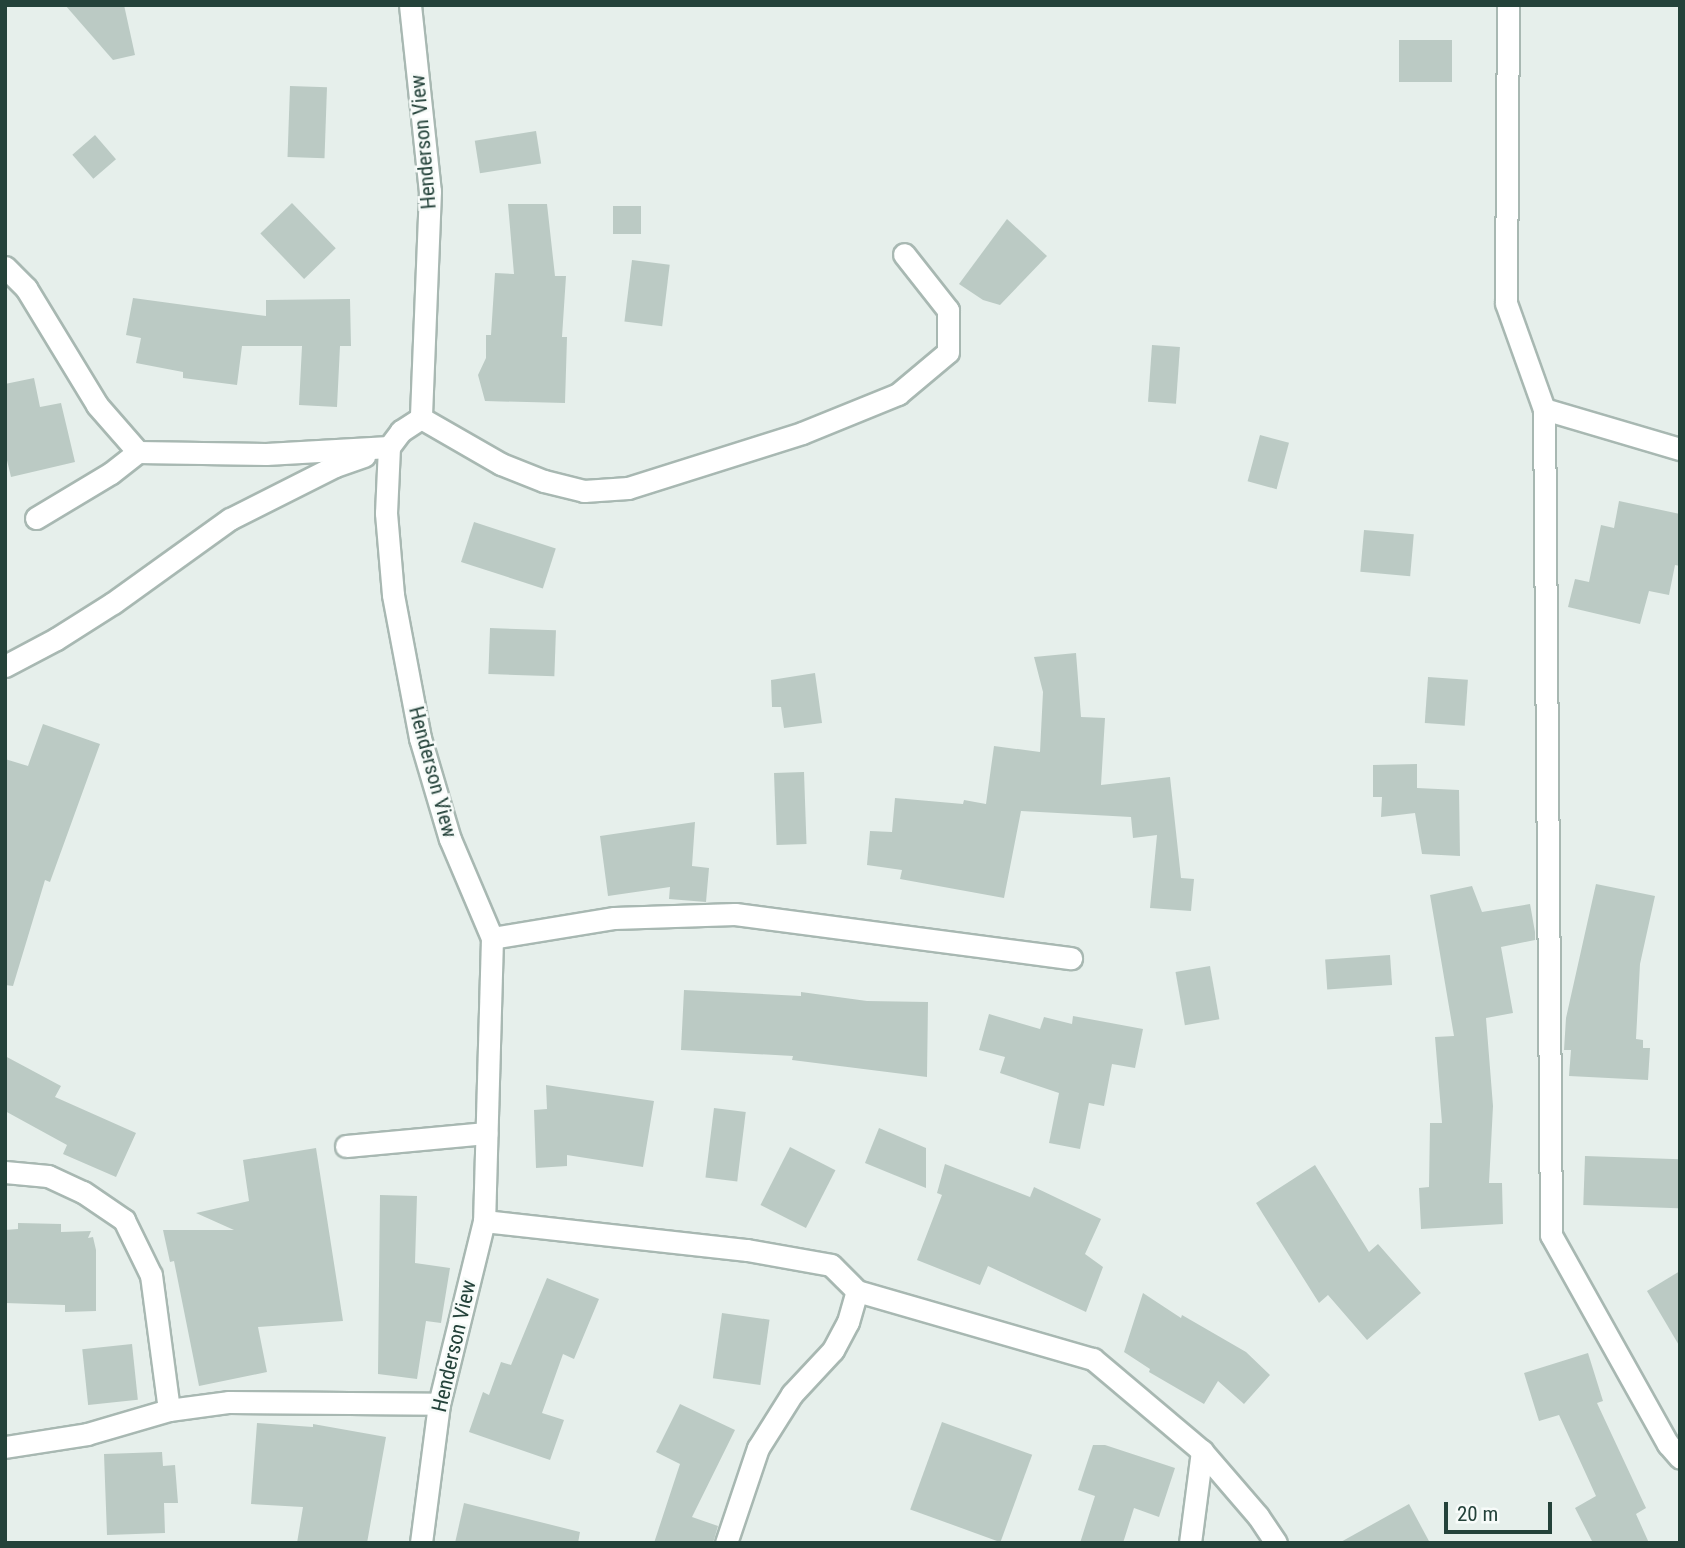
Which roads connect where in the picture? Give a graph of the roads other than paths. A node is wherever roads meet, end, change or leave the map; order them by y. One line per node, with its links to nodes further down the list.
1 (410, 5): 6 (street, Henderson View)
2 (1508, 5): 5 (street)
3 (904, 254): 6 (street)
4 (5, 268): 9 (street)
5 (1544, 409): 8 (street); 23 (street)
6 (421, 418): 7 (street)
7 (389, 447): 9 (street); 11 (street); 12 (street, Henderson View)
8 (1680, 449)
9 (138, 452): 10 (street)
10 (36, 518)
11 (5, 666)
12 (492, 938): 13 (street); 14 (street, Henderson View)
13 (1071, 958)
14 (486, 1133): 15 (street); 17 (street, Henderson View)
15 (346, 1146)
16 (5, 1172): 20 (street)
17 (484, 1221): 18 (street); 19 (street, Henderson View)
18 (857, 1291): 22 (street); 25 (street)
19 (439, 1404): 20 (street); 24 (street, Henderson View)
20 (169, 1410): 21 (street)
21 (5, 1447)
22 (1202, 1451): 26 (street); 27 (street)
23 (1680, 1458)
24 (421, 1543)
25 (726, 1543)
26 (1190, 1543)
27 (1276, 1543)

